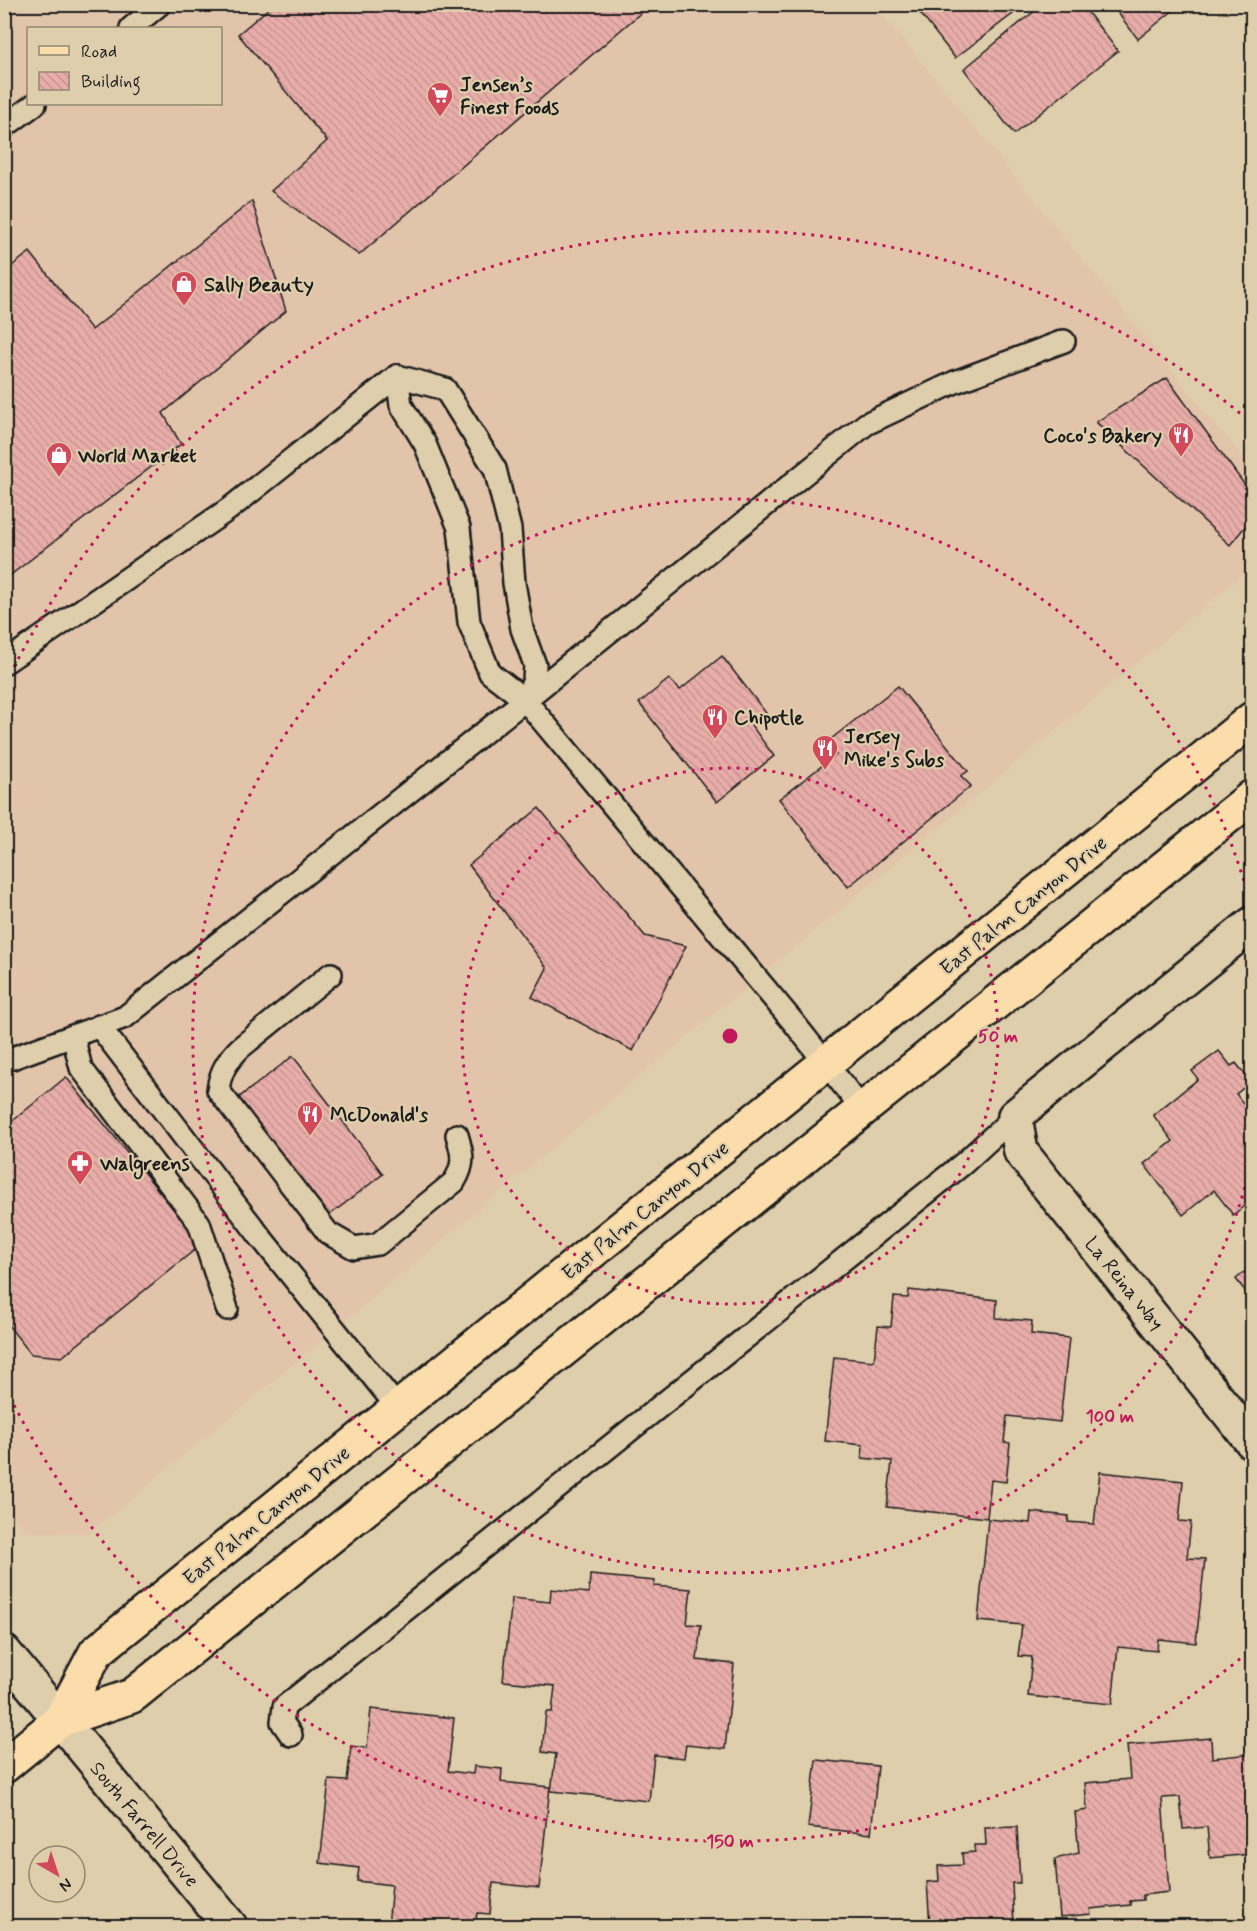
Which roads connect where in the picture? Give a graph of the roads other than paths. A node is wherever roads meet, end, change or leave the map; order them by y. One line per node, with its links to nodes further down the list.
1 (160, 4): 2 (lane)
2 (132, 27)
3 (34, 105): 4 (lane)
4 (4, 127)
5 (1064, 341): 8 (lane)
6 (397, 375): 7 (lane); 8 (lane); 8 (lane)
7 (4, 663)
8 (525, 700): 13 (lane); 16 (lane)
9 (1252, 719): 16 (main road, East Palm Canyon Drive)
10 (1252, 797): 17 (main road, East Palm Canyon Drive)
11 (1252, 924): 18 (street)
12 (331, 974): 19 (lane)
13 (99, 1026): 14 (lane); 21 (lane)
14 (73, 1036): 15 (lane); 20 (lane)
15 (4, 1060)
16 (827, 1063): 17 (lane); 21 (main road, East Palm Canyon Drive)
17 (862, 1109): 24 (main road, East Palm Canyon Drive)
18 (1016, 1116): 22 (street, La Reina Way); 25 (lane)
19 (457, 1135)
20 (227, 1309)
21 (398, 1408): 24 (main road, East Palm Canyon Drive)
22 (1252, 1442)
23 (4, 1652): 24 (street, South Farrell Drive)
24 (60, 1720): 26 (main road, East Palm Canyon Drive); 27 (street, South Farrell Drive)
25 (291, 1735)
26 (4, 1766)
27 (230, 1926)

